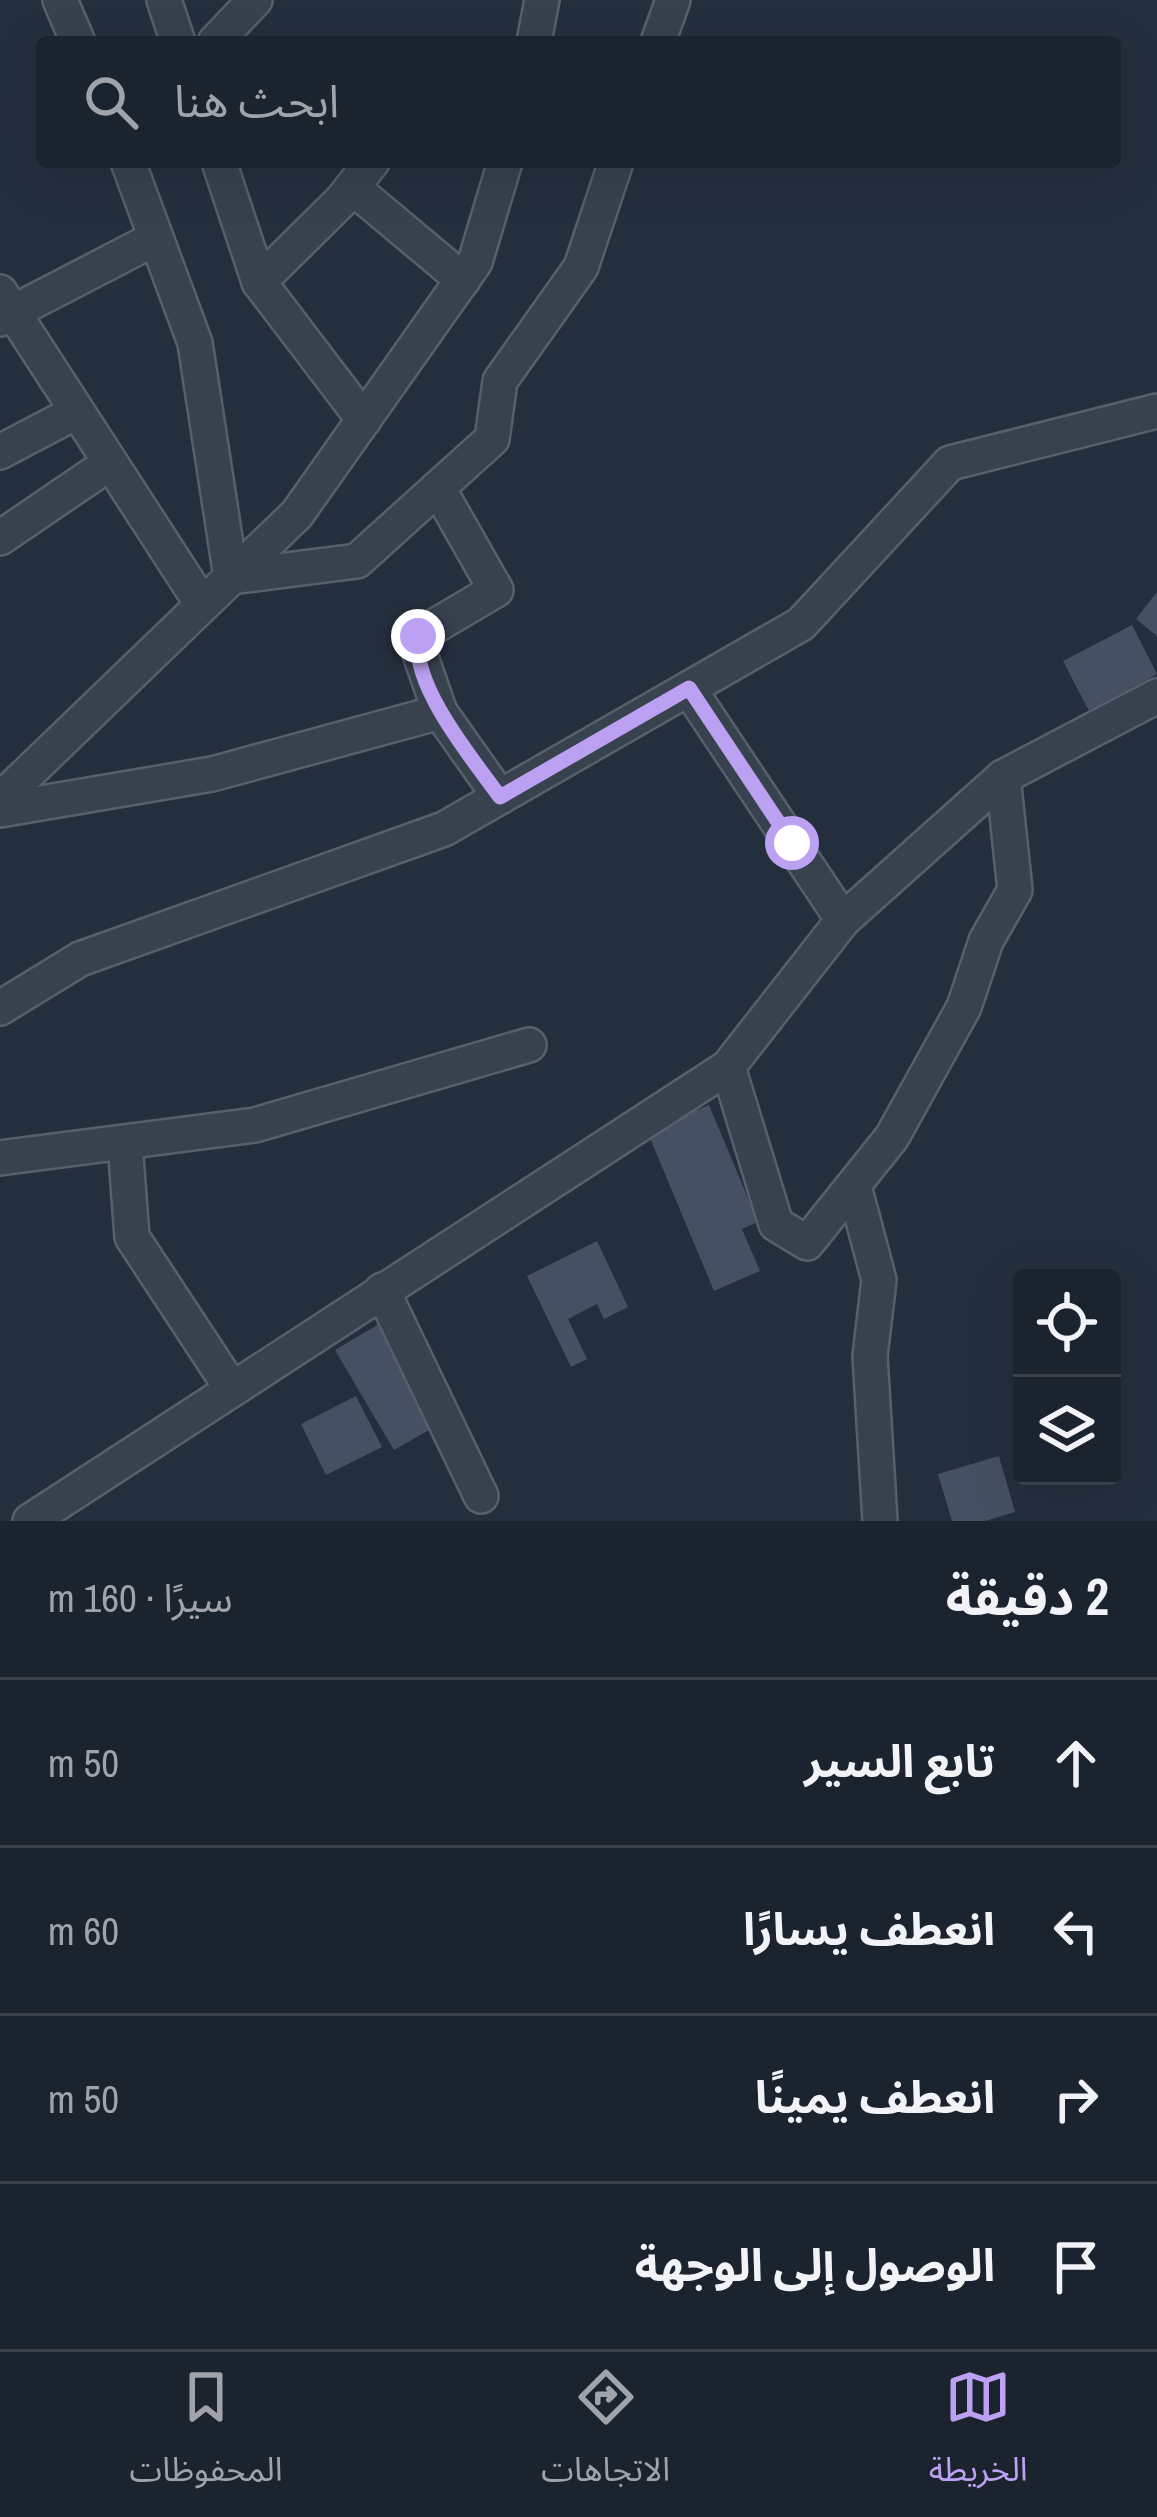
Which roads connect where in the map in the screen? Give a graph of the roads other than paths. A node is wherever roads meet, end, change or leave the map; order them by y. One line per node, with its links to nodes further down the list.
1 (60, 0): 6 (street)
2 (164, 0): 7 (street)
3 (254, 0): 8 (street)
4 (542, 0): 9 (street)
5 (673, 0): 10 (street)
6 (75, 36)
7 (176, 36)
8 (221, 36)
9 (535, 36)
10 (660, 36)
11 (130, 168): 16 (street)
12 (221, 168): 18 (street)
13 (504, 168): 17 (street)
14 (614, 168): 25 (street)
15 (362, 174): 17 (street); 18 (street)
16 (156, 238): 19 (street); 27 (street)
17 (463, 280): 22 (street)
18 (259, 282): 22 (street)
19 (4, 308): 21 (street)
20 (1157, 411): 29 (street)
21 (76, 412): 23 (street); 24 (street)
22 (364, 420): 27 (street)
23 (0, 452)
24 (110, 464): 26 (street); 28 (street)
25 (438, 488): 27 (street); 31 (street)
26 (0, 538)
27 (230, 578): 28 (street)
28 (202, 604): 34 (street)
29 (689, 688): 33 (street); 36 (street)
30 (1157, 696): 32 (street)
31 (440, 712): 33 (street); 35 (street)
32 (1003, 777): 36 (street); 42 (street)
33 (500, 797): 37 (street)
34 (0, 800)
35 (0, 810)
36 (843, 920): 39 (street)
37 (0, 1008)
38 (529, 1045): 40 (street)
39 (728, 1067): 42 (street); 43 (street)
40 (124, 1143): 41 (street); 44 (street)
41 (0, 1158)
42 (855, 1190): 47 (street)
43 (382, 1290): 44 (street); 45 (street)
44 (232, 1389): 46 (street)
45 (481, 1496)
46 (30, 1521)
47 (880, 1521)

